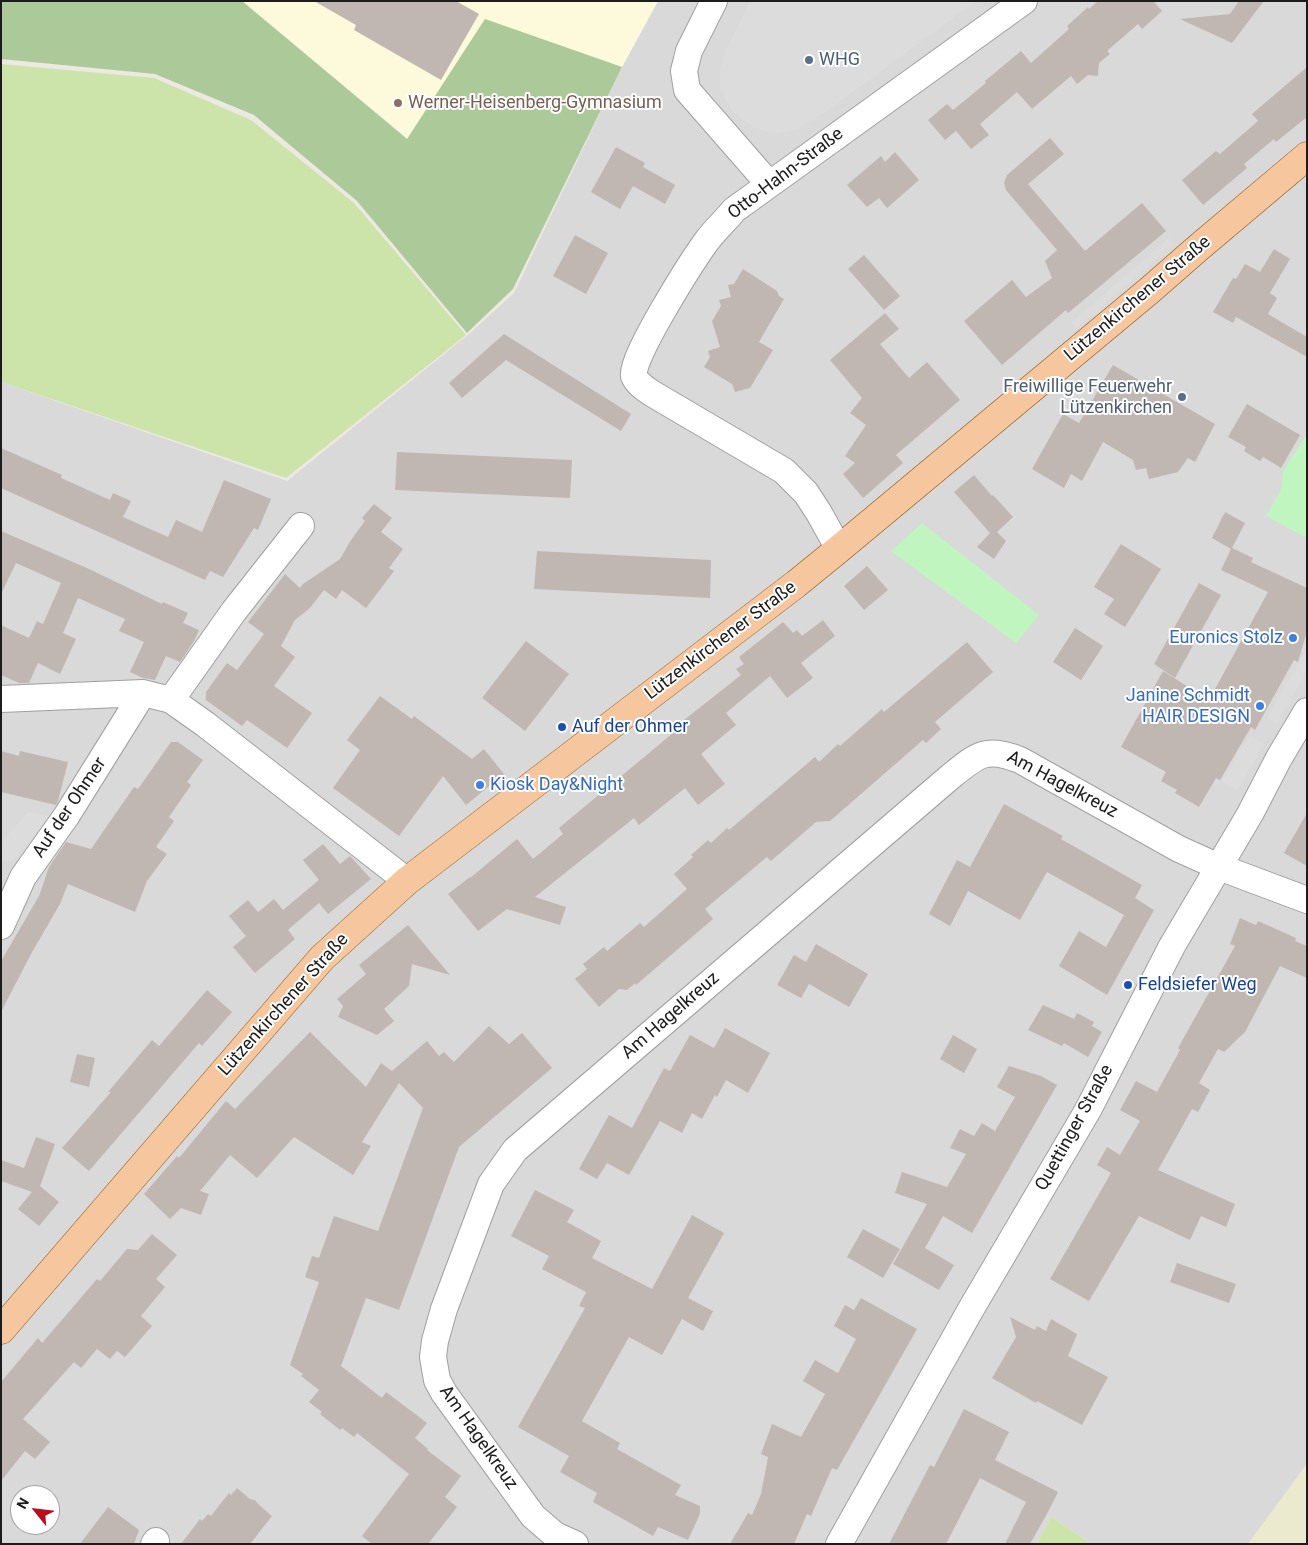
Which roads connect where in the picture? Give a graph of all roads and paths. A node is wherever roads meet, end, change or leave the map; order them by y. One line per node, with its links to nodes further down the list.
1 (714, 1): 4 (street)
2 (1024, 1): 4 (street, Otto-Hahn-Straße)
3 (1307, 156): 6 (main road, Lützenkirchener Straße)
4 (769, 184): 6 (street, Otto-Hahn-Straße)
5 (301, 526): 9 (street)
6 (839, 549): 12 (main road, Lützenkirchener Straße)
7 (143, 693): 8 (street); 9 (street); 14 (street, Auf der Ohmer)
8 (1, 698)
9 (171, 700): 12 (street)
10 (1307, 711): 11 (street, Quettinger Straße)
11 (1219, 867): 13 (street); 16 (street, Am Hagelkreuz); 17 (street, Quettinger Straße)
12 (407, 881): 15 (main road, Lützenkirchener Straße)
13 (1307, 900)
14 (1, 926)
15 (1, 1330)
16 (560, 1541)
17 (839, 1544)

